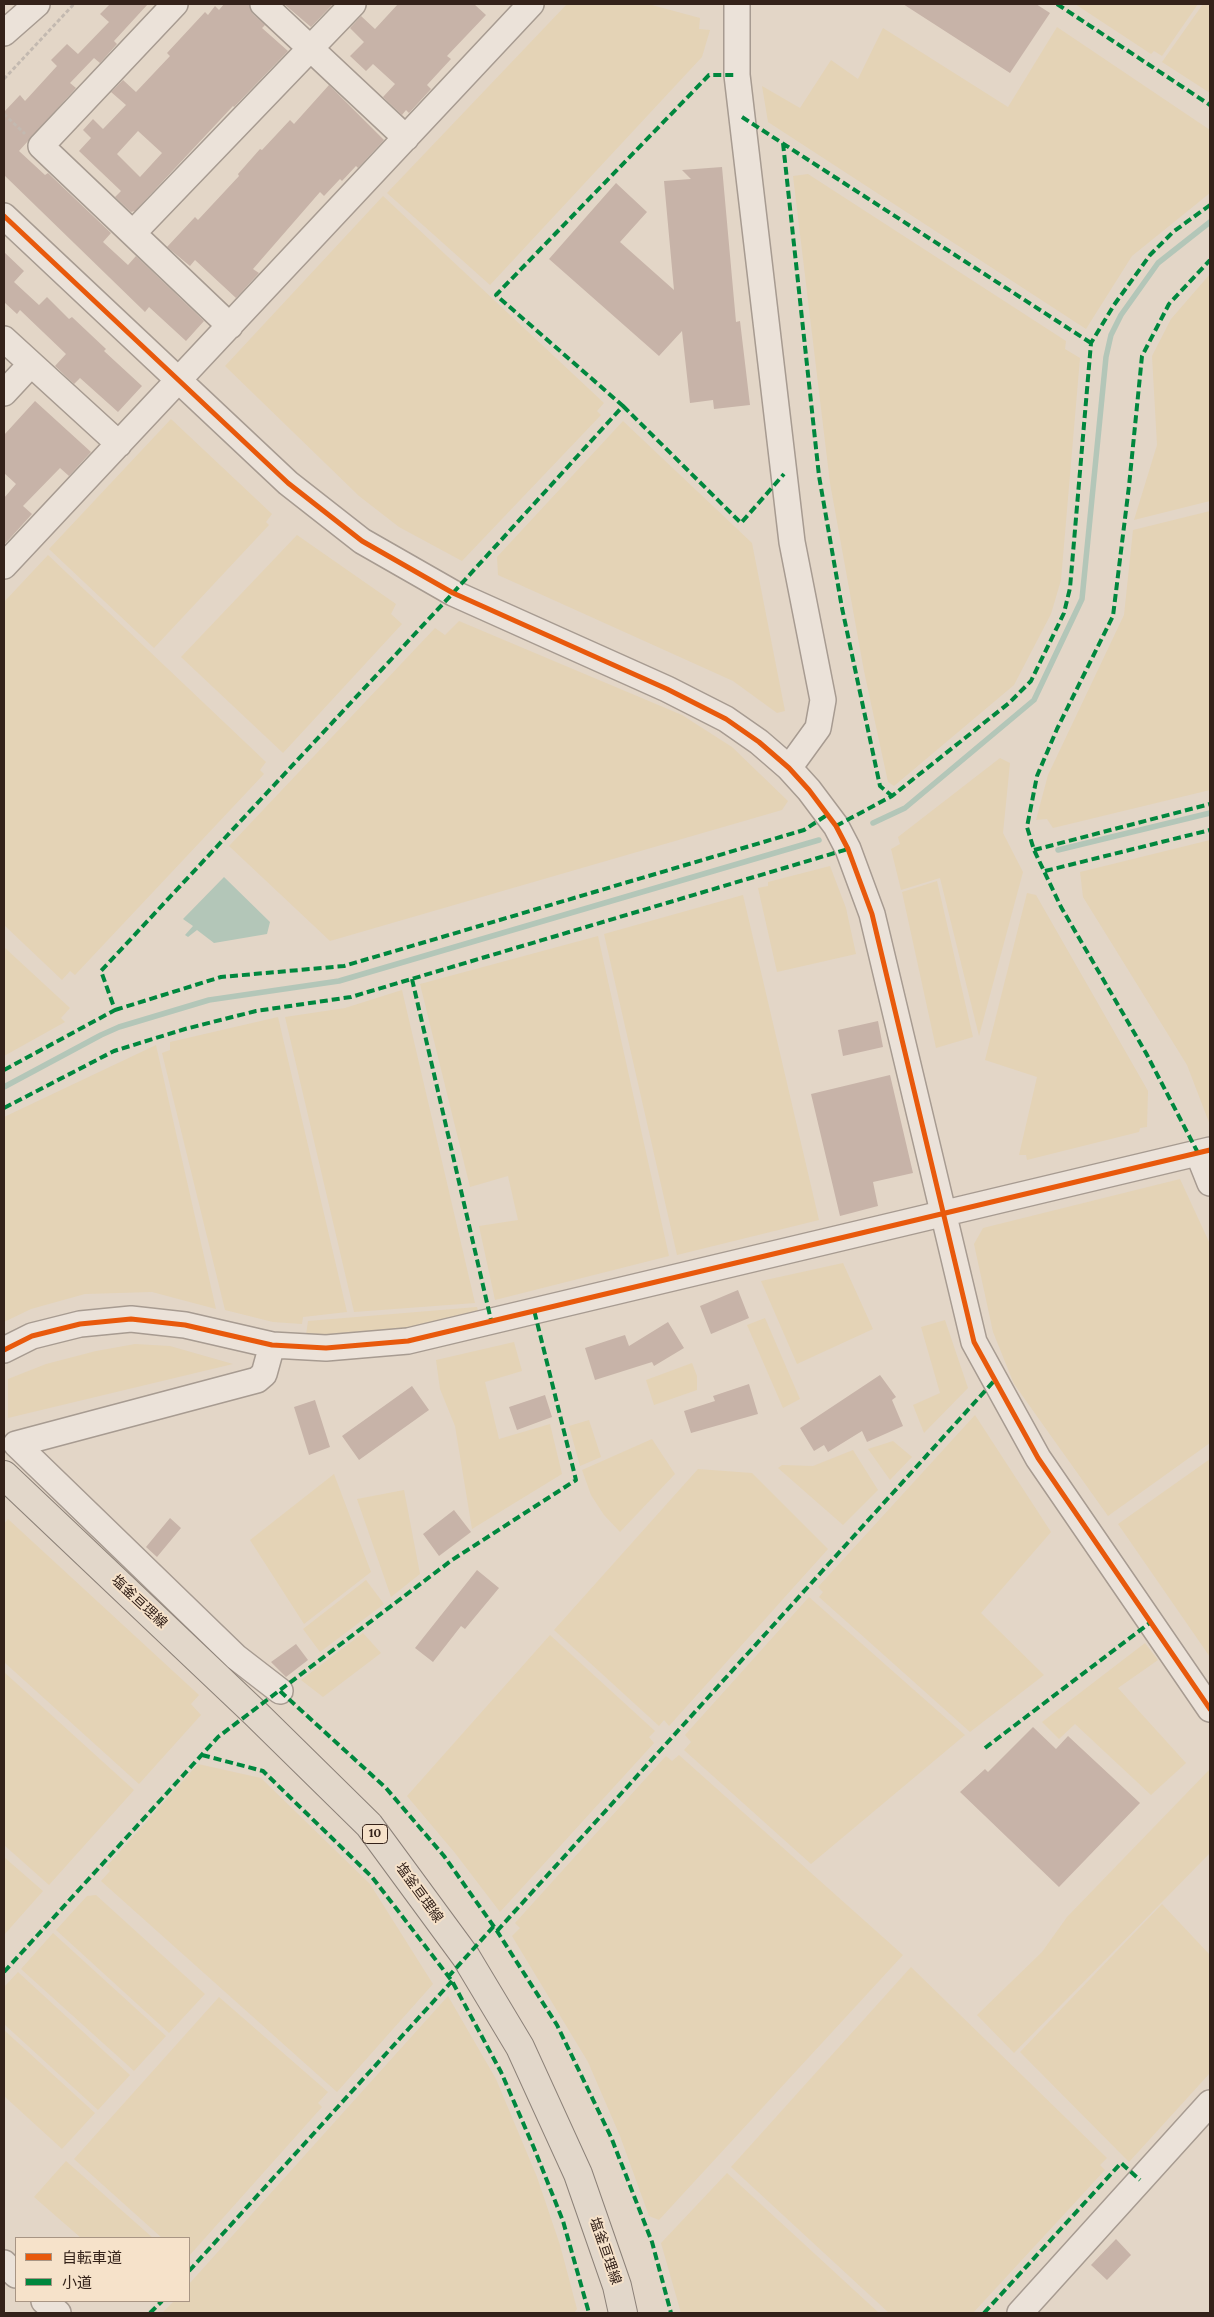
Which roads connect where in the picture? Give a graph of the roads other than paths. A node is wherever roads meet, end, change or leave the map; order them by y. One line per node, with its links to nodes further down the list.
1 (37, 4): 7 (street)
2 (175, 4): 11 (street)
3 (263, 4): 8 (street)
4 (353, 4): 8 (street)
5 (531, 4): 9 (street)
6 (737, 4): 19 (street)
7 (4, 33)
8 (311, 49): 9 (street); 11 (street)
9 (406, 138): 12 (street)
10 (4, 216): 15 (street)
11 (133, 233): 12 (street)
12 (230, 326): 15 (street)
13 (4, 339): 14 (street)
14 (31, 364): 16 (street); 17 (street)
15 (179, 381): 17 (street); 19 (street)
16 (4, 393)
17 (119, 444): 18 (street)
18 (4, 566)
19 (789, 768): 22 (street)
20 (1204, 1151): 21 (street); 22 (street)
21 (1210, 1183)
22 (944, 1213): 23 (street); 27 (street)
23 (272, 1345): 24 (street); 26 (street)
24 (4, 1350)
25 (4, 1475): 33 (main road, 塩釜亘理線 / 10)
26 (280, 1692)
27 (1210, 1710)
28 (1210, 2103): 34 (street)
29 (4, 2263): 30 (street)
30 (15, 2274)
31 (45, 2302): 32 (street)
32 (58, 2313)
33 (623, 2313)
34 (1020, 2313)

